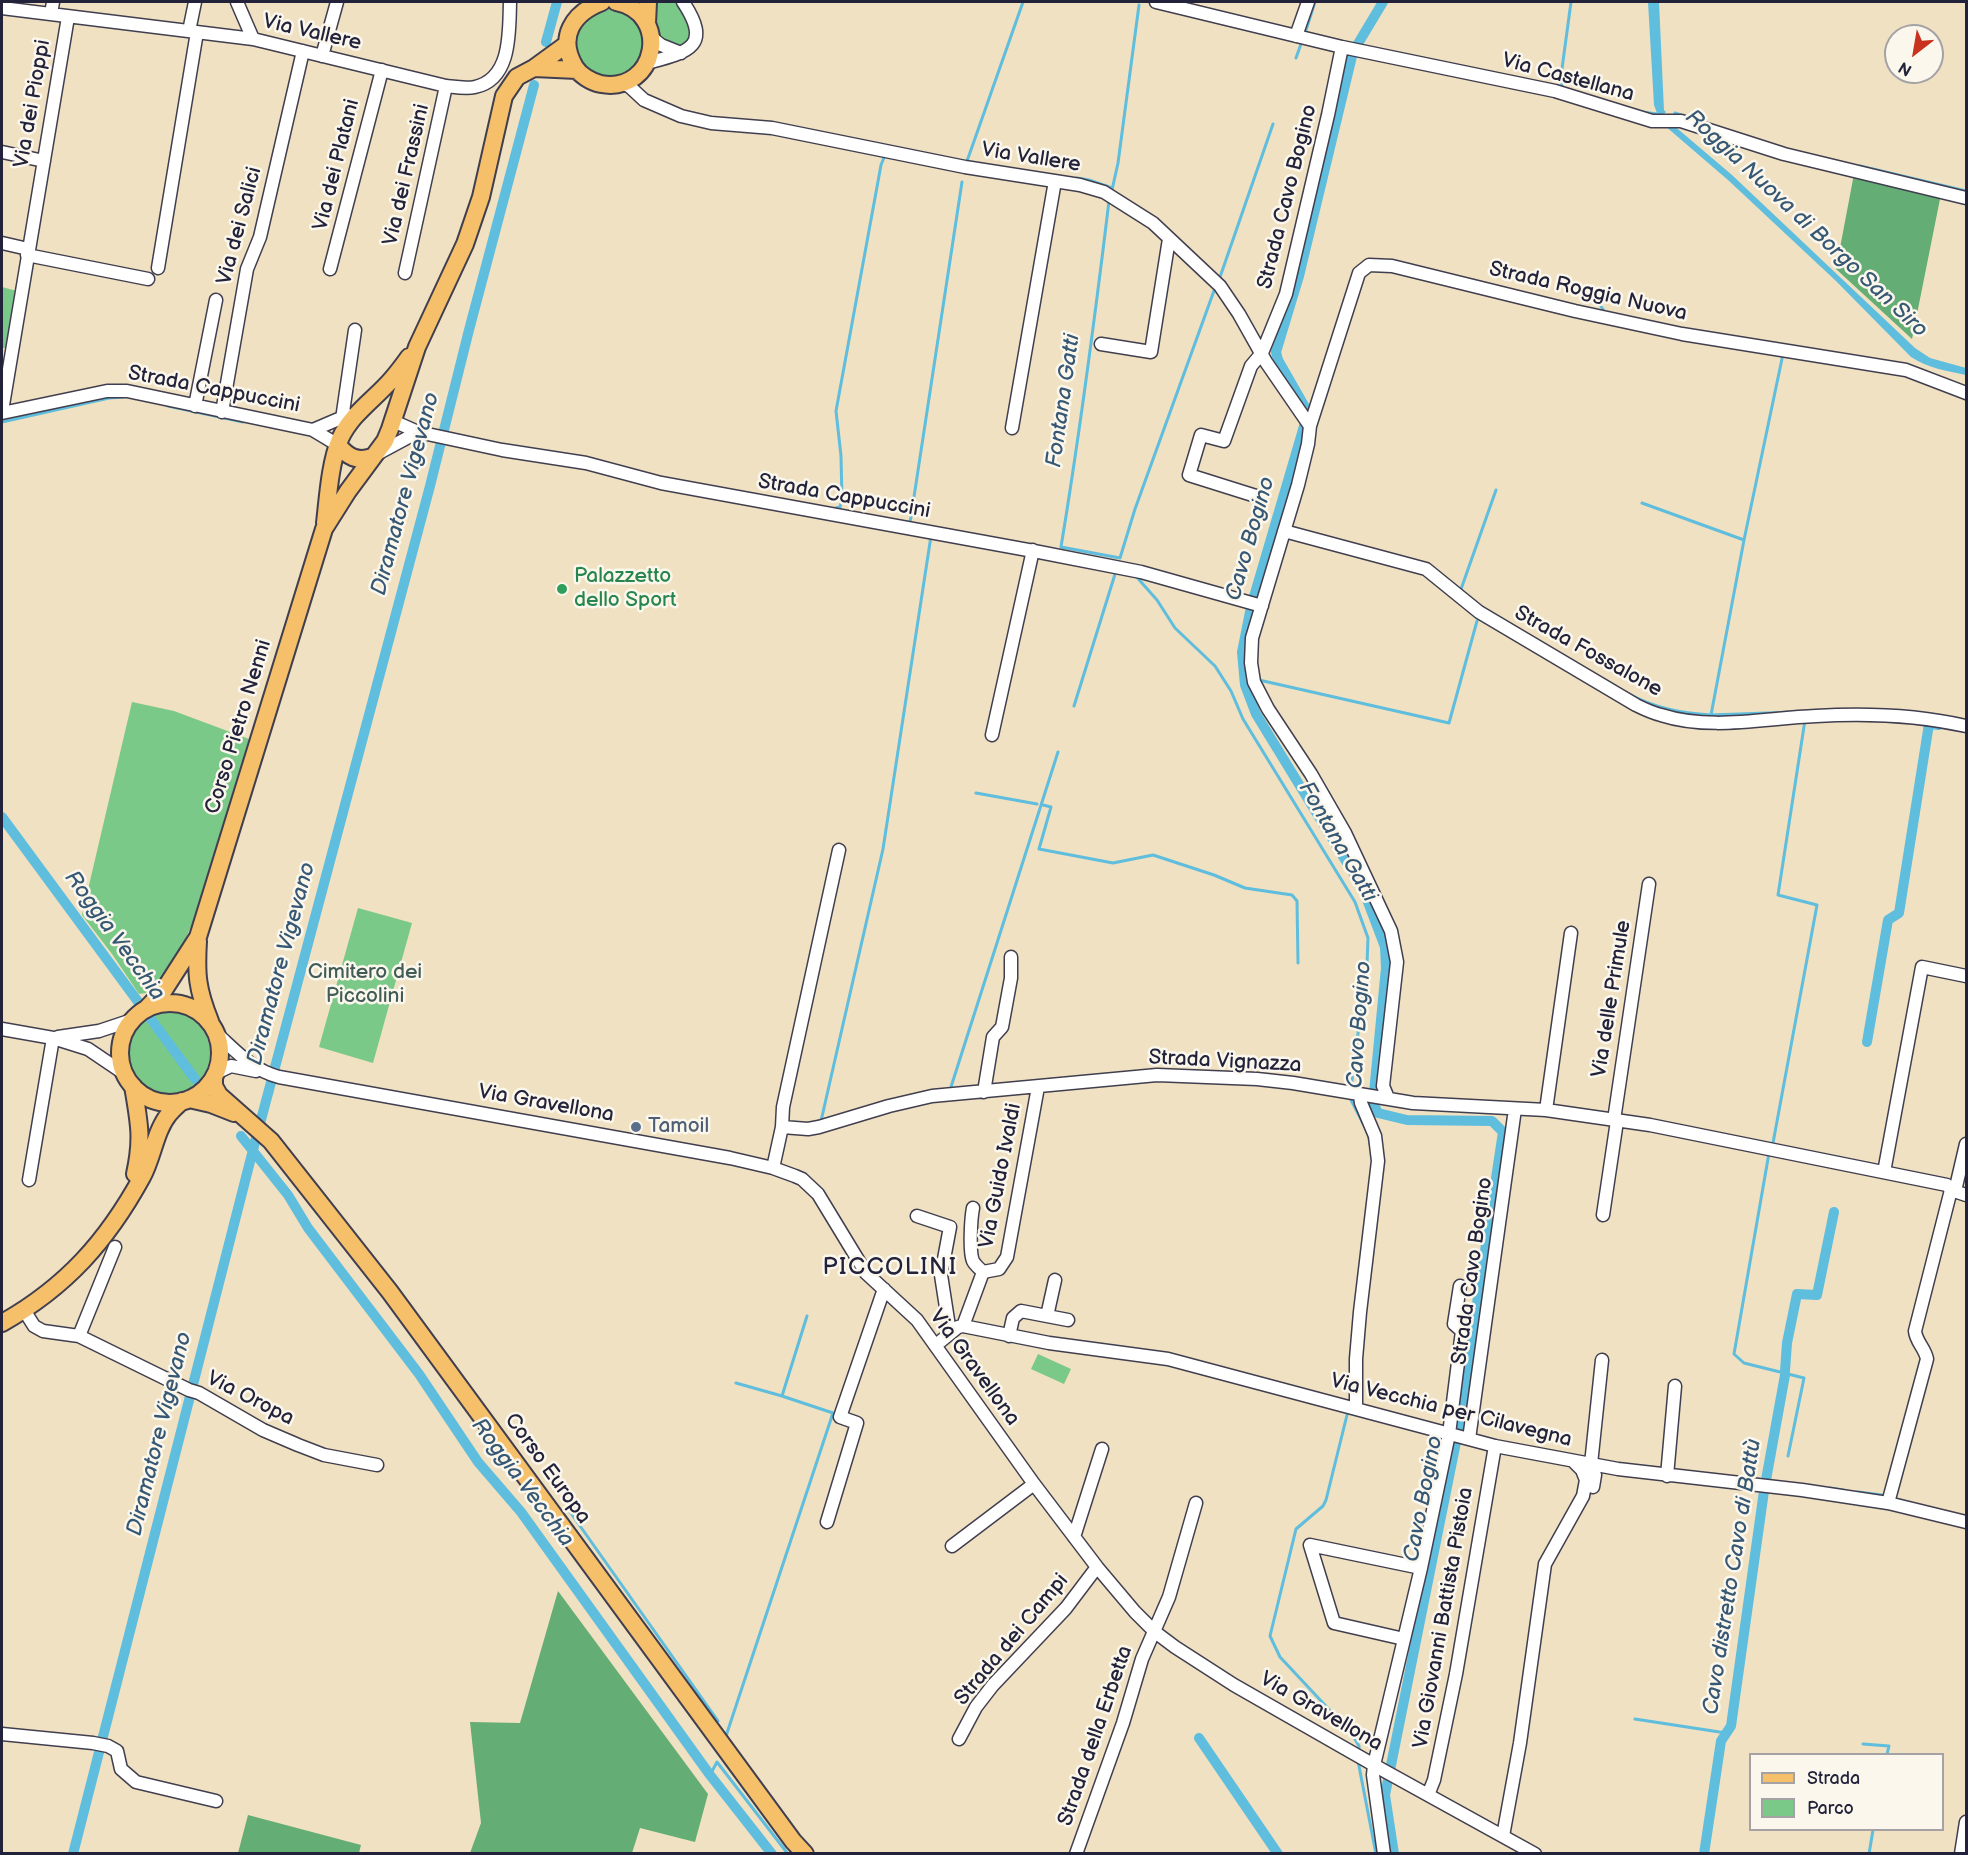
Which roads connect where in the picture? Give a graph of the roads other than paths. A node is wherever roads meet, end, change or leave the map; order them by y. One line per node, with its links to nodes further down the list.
1 (195, 2): 16 (street)
2 (237, 2): 18 (street)
3 (337, 2): 23 (street)
4 (510, 2): 29 (street, Via Vallere)
5 (602, 2): 13 (main road)
6 (616, 2): 15 (main road)
7 (648, 2): 15 (main road)
8 (683, 2): 22 (street)
9 (1156, 2): 17 (street, Via Castellana)
10 (1308, 2): 17 (street)
11 (2, 8): 12 (street, Via Vallere)
12 (52, 8): 14 (street, Via Vallere)
13 (574, 10): 19 (main road)
14 (68, 17): 16 (street, Via Vallere); 32 (street, Via dei Pioppi)
15 (649, 30): 22 (street); 25 (main road)
16 (193, 31): 18 (street, Via Vallere); 38 (street)
17 (1296, 36): 20 (street, Via Castellana)
18 (253, 39): 21 (street, Via Vallere)
19 (567, 44): 24 (main road, Corso Pietro Nenni); 27 (main road)
20 (1344, 47): 34 (street, Via Castellana); 46 (street, Strada Cavo Bogino)
21 (303, 51): 23 (street, Via Vallere); 51 (street, Via dei Salici)
22 (681, 53): 25 (street)
23 (322, 56): 26 (street, Via Vallere)
24 (534, 68): 27 (main road); 45 (main road, Corso Pietro Nenni)
25 (643, 68): 28 (main road); 30 (street)
26 (382, 70): 29 (street, Via Vallere); 39 (street, Via dei Platani)
27 (577, 70): 28 (main road)
28 (622, 83): 30 (street, Via Vallere)
29 (446, 86): 40 (street, Via dei Frassini)
30 (644, 100): 33 (street, Via Vallere)
31 (2, 152): 32 (street)
32 (44, 161): 37 (street, Via dei Pioppi)
33 (1055, 181): 35 (street, Via Vallere); 55 (street)
34 (1966, 198)
35 (1169, 239): 44 (street); 46 (street, Via Vallere)
36 (2, 243): 37 (street)
37 (28, 252): 41 (street); 50 (street, Via dei Pioppi)
38 (158, 268)
39 (330, 269)
40 (405, 273)
41 (148, 279)
42 (216, 300): 48 (street)
43 (356, 330): 52 (street)
44 (1101, 344)
45 (417, 347): 49 (main road, Corso Pietro Nenni); 53 (main road, Corso Pietro Nenni)
46 (1262, 353): 54 (street, Via Vallere); 60 (street, Strada Cavo Bogino)
47 (1966, 393): 54 (street, Strada Roggia Nuova)
48 (195, 406): 50 (street, Strada Cappuccini); 51 (street, Strada Cappuccini)
49 (363, 408): 52 (street); 53 (main road); 58 (main road, Corso Pietro Nenni)
50 (2, 412)
51 (222, 412): 56 (street, Strada Cappuccini)
52 (342, 419): 56 (street)
53 (393, 421): 57 (street, Strada Cappuccini); 59 (main road, Corso Pietro Nenni)
54 (1307, 422): 62 (street)
55 (1012, 428)
56 (314, 430): 58 (street)
57 (418, 432): 59 (street); 63 (street, Strada Cappuccini)
58 (338, 445): 59 (main road); 61 (main road, Corso Pietro Nenni)
59 (372, 457): 61 (main road, Corso Pietro Nenni)
60 (1259, 497)
61 (324, 529): 70 (main road, Corso Pietro Nenni)
62 (1284, 531): 64 (street); 65 (street, Strada Fossalone)
63 (1033, 550): 64 (street, Strada Cappuccini); 66 (street)
64 (1262, 606): 82 (street)
65 (1966, 726)
66 (992, 735)
67 (839, 850): 88 (street)
68 (1649, 884): 87 (street, Via delle Primule)
69 (1571, 933): 85 (street)
70 (198, 937): 73 (main road, Corso Pietro Nenni); 75 (main road, Corso Pietro Nenni)
71 (1011, 957): 81 (street)
72 (1966, 976): 91 (street)
73 (141, 1013): 75 (main road); 76 (street); 79 (main road)
74 (2, 1029): 76 (street)
75 (214, 1030): 77 (street, Via Gravellona); 78 (main road)
76 (54, 1038): 79 (street); 92 (street)
77 (264, 1073): 78 (street); 90 (street, Via Gravellona)
78 (215, 1075): 83 (main road); 86 (main road, Corso Europa)
79 (129, 1080): 83 (main road); 94 (main road)
80 (1038, 1087): 81 (street, Strada Vignazza); 82 (street, Strada Vignazza); 99 (street, Via Guido Ivaldi)
81 (984, 1092): 88 (street, Strada Vignazza)
82 (1366, 1095): 84 (street, Strada Vignazza); 114 (street)
83 (186, 1100): 86 (main road); 94 (main road)
84 (1515, 1108): 85 (street, Strada Vignazza); 116 (street, Strada Cavo Bogino)
85 (1546, 1110): 87 (street, Strada Vignazza)
86 (244, 1118): 144 (main road, Corso Europa)
87 (1615, 1120): 91 (street, Strada Vignazza); 96 (street, Via delle Primule)
88 (782, 1126): 90 (street)
89 (1966, 1144): 93 (street)
90 (773, 1168): 102 (street, Via Gravellona)
91 (1884, 1172): 93 (street, Strada Vignazza)
92 (29, 1180)
93 (1957, 1192): 128 (street)
94 (130, 1196): 103 (main road)
95 (973, 1208): 99 (street)
96 (1603, 1215)
97 (916, 1216): 108 (street)
98 (116, 1247): 109 (street)
99 (983, 1272): 107 (street, Via Guido Ivaldi)
100 (1055, 1280): 104 (street)
101 (1460, 1286): 115 (street)
102 (884, 1289): 111 (street, Via Gravellona); 129 (street)
103 (24, 1310): 106 (main road); 109 (street, Via Oropa)
104 (1047, 1316): 105 (street); 110 (street)
105 (1068, 1320)
106 (2, 1323)
107 (963, 1326): 108 (street); 110 (street, Via Vecchia per Cilavegna)
108 (950, 1333): 111 (street)
109 (79, 1336): 121 (street, Via Oropa)
110 (1009, 1336): 114 (street, Via Vecchia per Cilavegna)
111 (936, 1345): 124 (street, Via Gravellona)
112 (1602, 1360): 120 (street)
113 (1675, 1386): 123 (street)
114 (1356, 1409): 115 (street, Via Vecchia per Cilavegna)
115 (1449, 1434): 116 (street, Via Vecchia per Cilavegna); 134 (street)
116 (1468, 1439): 117 (street, Via Vecchia per Cilavegna)
117 (1494, 1446): 119 (street, Via Vecchia per Cilavegna); 140 (street, Via Giovanni Battista Pistoia)
118 (1102, 1449): 131 (street)
119 (1573, 1461): 120 (street, Via Vecchia per Cilavegna); 126 (street)
120 (1591, 1464): 122 (street, Via Vecchia per Cilavegna); 125 (street)
121 (377, 1465)
122 (1618, 1469): 123 (street, Via Vecchia per Cilavegna); 125 (street)
123 (1667, 1476): 128 (street, Via Vecchia per Cilavegna)
124 (1034, 1484): 131 (street, Via Gravellona); 132 (street)
125 (1593, 1487): 126 (street)
126 (1583, 1496): 143 (street)
127 (1196, 1503): 135 (street, Strada della Erbetta)
128 (1888, 1503): 130 (street, Via Vecchia per Cilavegna)
129 (827, 1522)
130 (1966, 1522)
131 (1074, 1537): 133 (street, Via Gravellona)
132 (952, 1546)
133 (1097, 1567): 135 (street, Via Gravellona); 138 (street, Strada dei Campi)
134 (1421, 1568): 136 (street); 136 (street)
135 (1155, 1632): 139 (street, Via Gravellona); 145 (street, Strada della Erbetta)
136 (1404, 1639): 139 (street)
137 (2, 1734): 141 (street)
138 (959, 1739)
139 (1378, 1767): 140 (street, Via Gravellona); 146 (street)
140 (1428, 1795): 143 (street, Via Gravellona)
141 (216, 1801)
142 (1966, 1822): 148 (street)
143 (1503, 1836): 147 (street, Via Gravellona)
144 (805, 1854)
145 (1076, 1854)
146 (1384, 1854)
147 (1534, 1854)
148 (1961, 1854)

